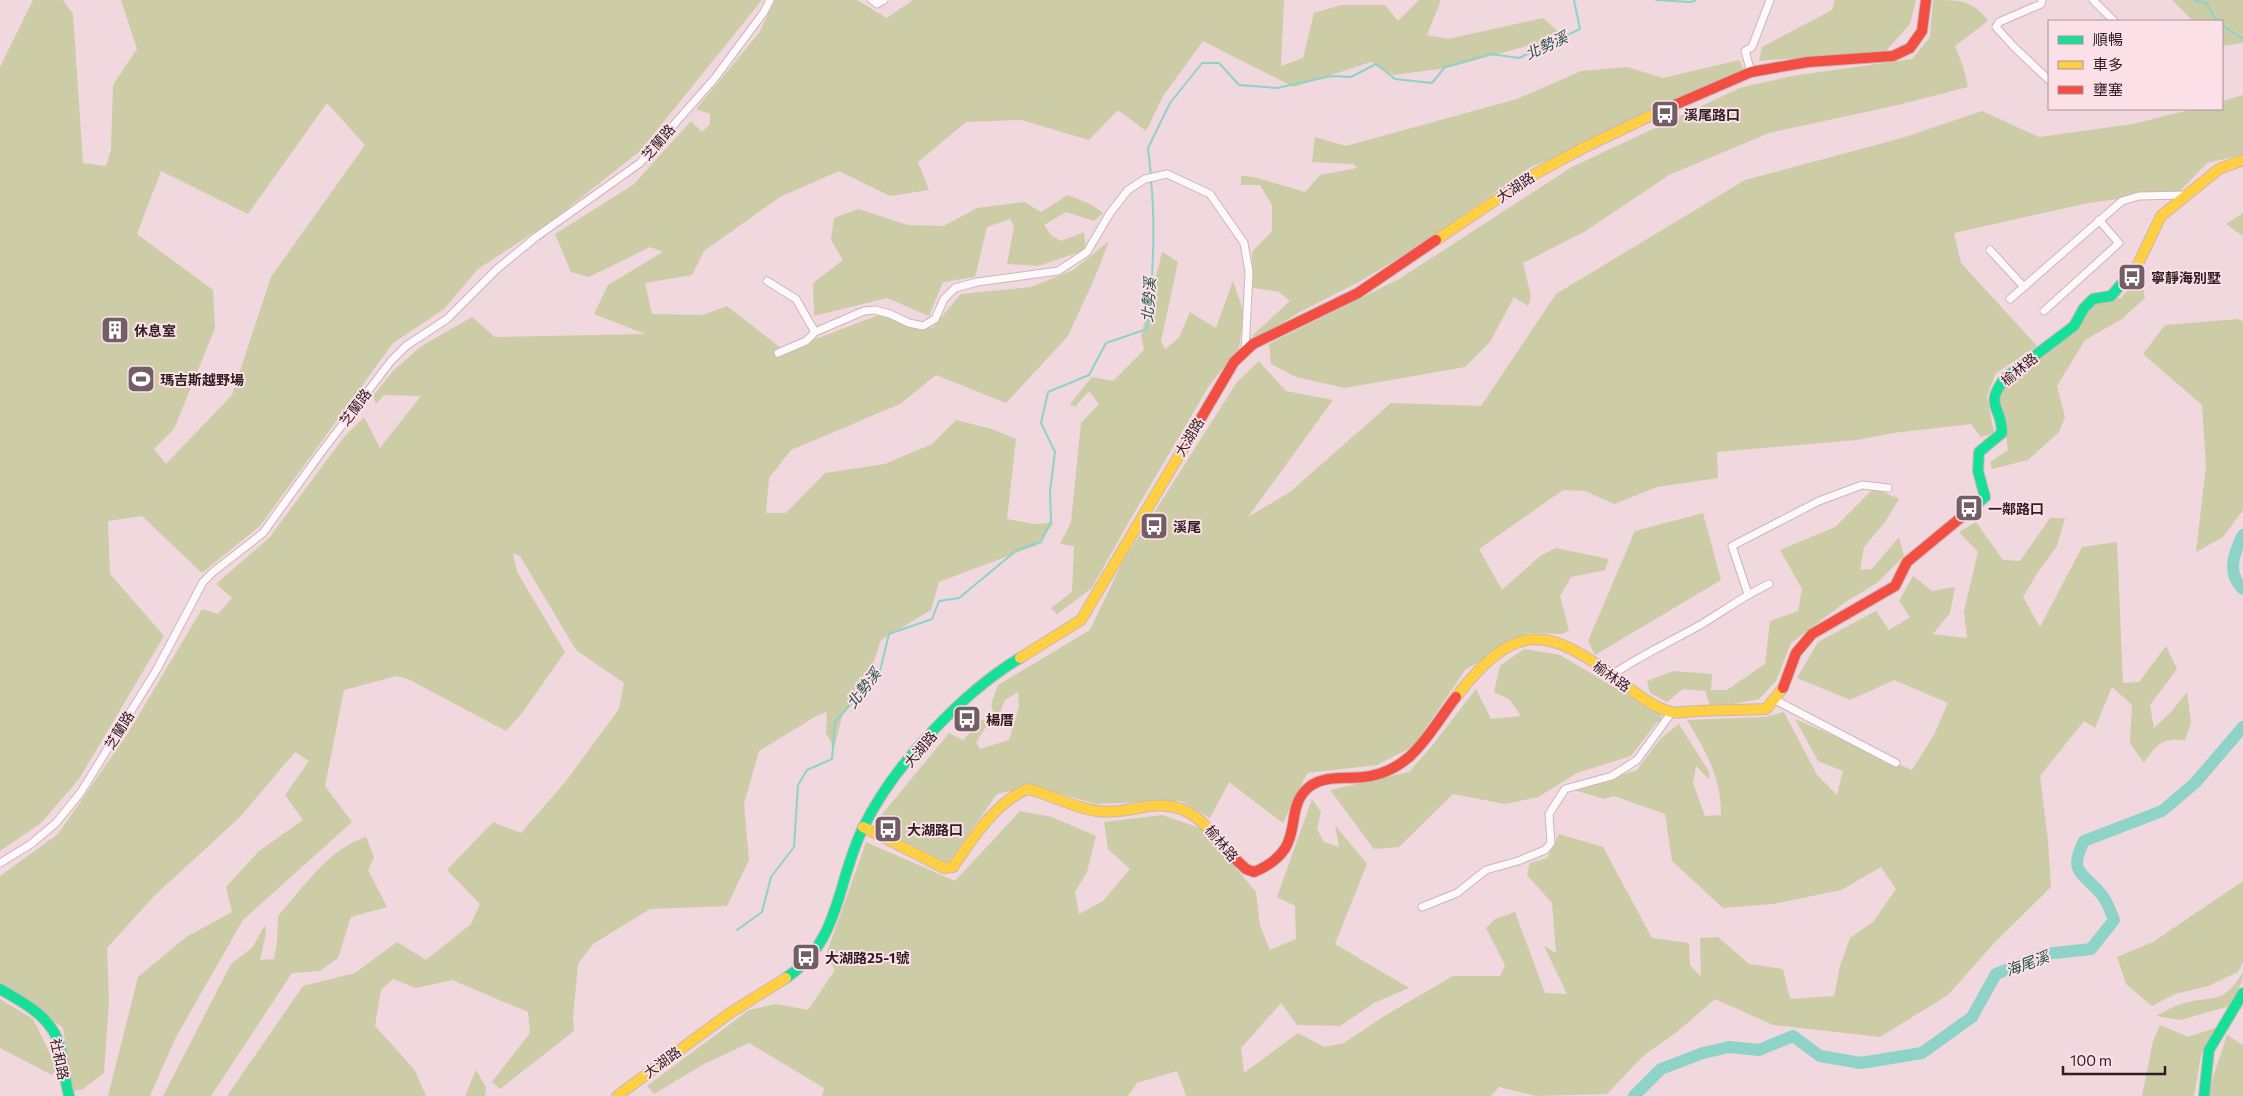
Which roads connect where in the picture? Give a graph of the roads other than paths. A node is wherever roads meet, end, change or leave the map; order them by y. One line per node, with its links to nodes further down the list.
1 (770, 0): 30 (street, 芝蘭路)
2 (872, 0): 3 (street)
3 (884, 0)
4 (1770, 0): 9 (street)
5 (1926, 0): 9 (street, 大湖路)
6 (2042, 0): 10 (street)
7 (2094, 0): 8 (street)
8 (2113, 20)
9 (1751, 72): 20 (street, 大湖路)
10 (2048, 79)
11 (2243, 160): 12 (street, 榆林路)
12 (2186, 195): 13 (street); 26 (street, 榆林路)
13 (2099, 220): 16 (street); 18 (street)
14 (1990, 250): 16 (street)
15 (767, 281): 19 (street)
16 (2024, 287): 17 (street)
17 (2010, 299)
18 (2044, 311)
19 (815, 332): 20 (street); 21 (street)
20 (1245, 352): 29 (street, 大湖路)
21 (778, 353)
22 (1888, 488): 24 (street)
23 (1769, 584): 24 (street)
24 (1748, 594): 25 (street)
25 (1612, 675): 27 (street, 榆林路); 29 (street, 榆林路)
26 (1775, 700): 27 (street, 榆林路); 28 (street)
27 (1672, 712): 31 (street)
28 (1896, 763)
29 (863, 827): 35 (street, 大湖路)
30 (0, 863)
31 (1422, 907)
32 (0, 989): 34 (street, 社和路)
33 (2243, 993): 36 (street)
34 (69, 1096)
35 (617, 1096)
36 (2204, 1096)

